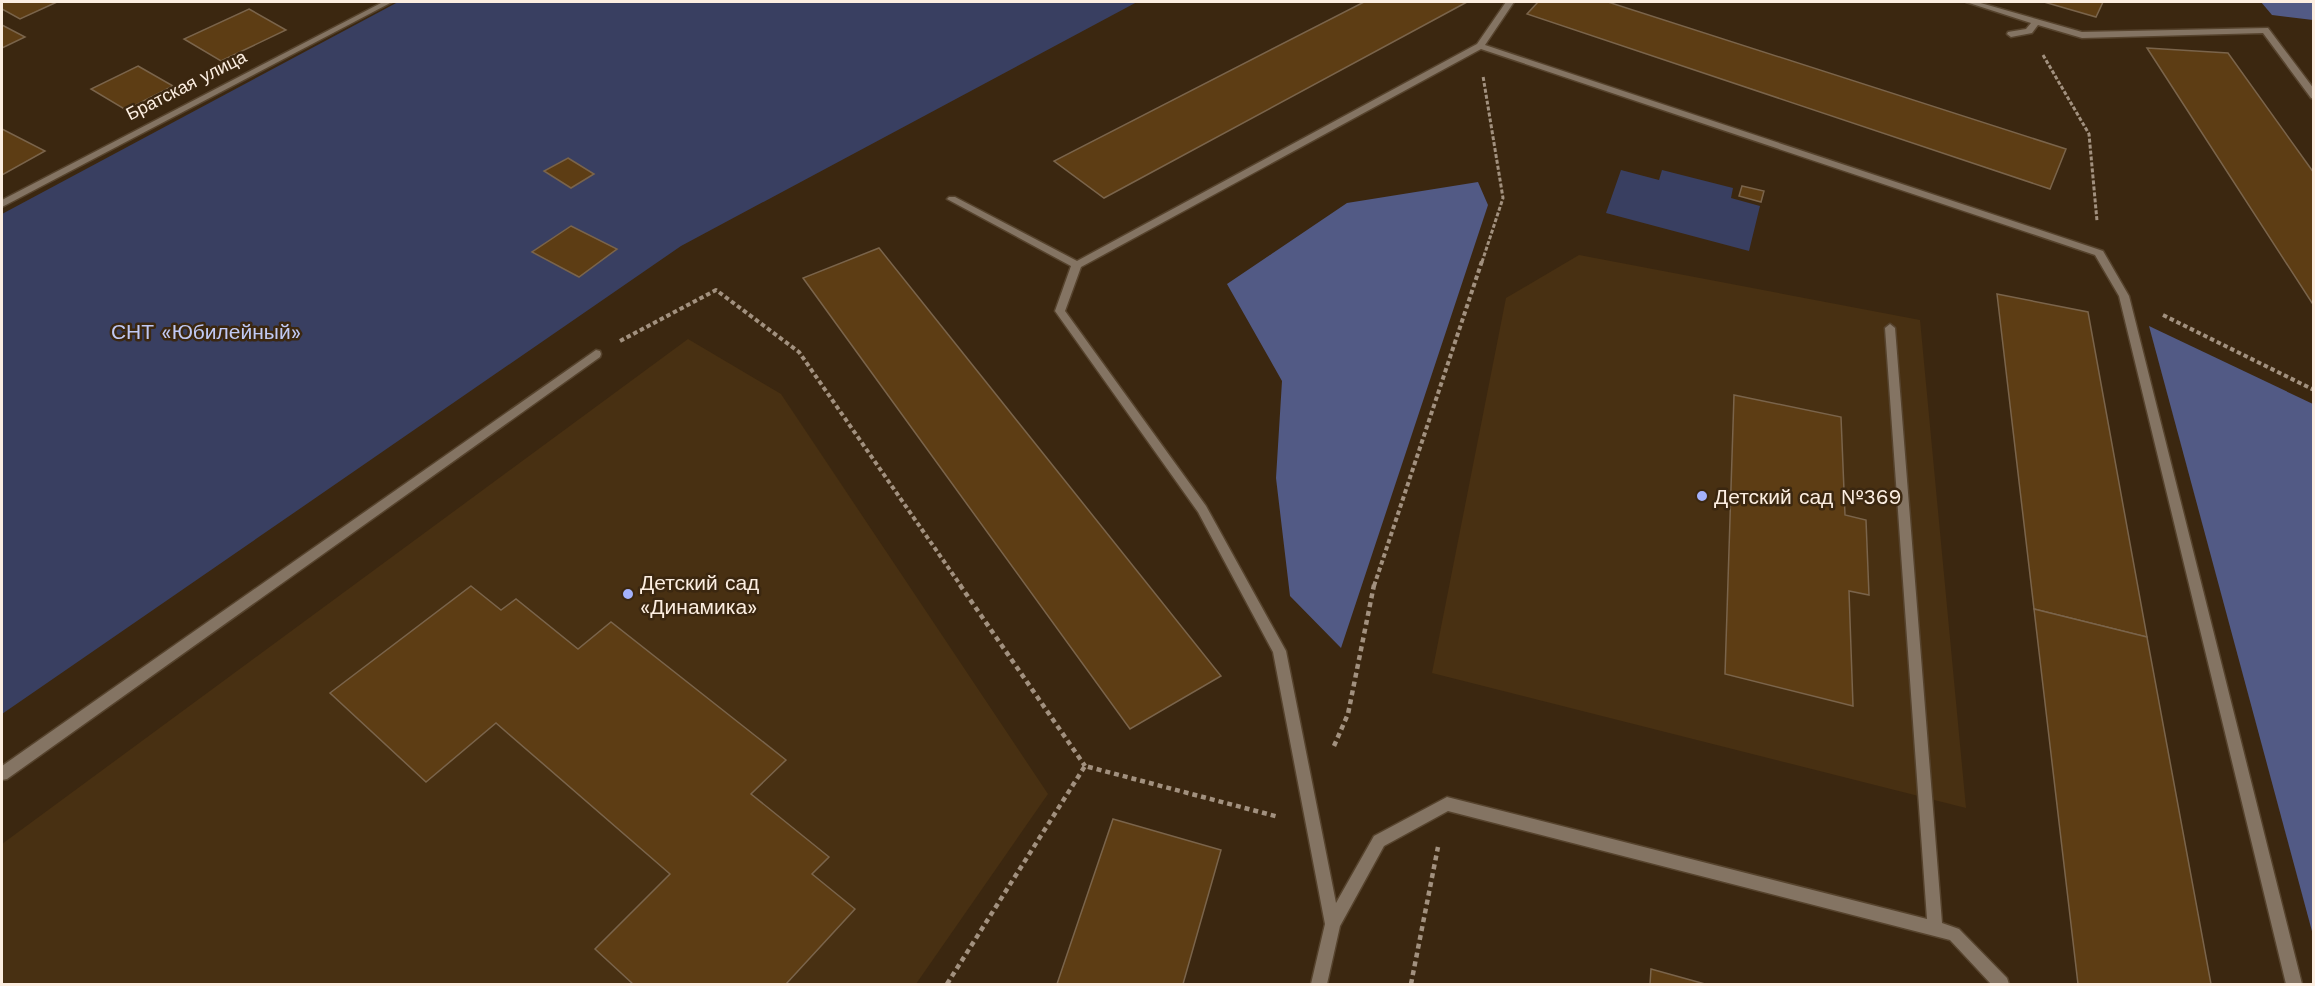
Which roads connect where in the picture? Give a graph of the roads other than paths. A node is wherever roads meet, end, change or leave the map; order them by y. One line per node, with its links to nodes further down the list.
1 (388, 2): 9 (street, Братская улица)
2 (1510, 2): 6 (street)
3 (1970, 2): 4 (street)
4 (2036, 21): 5 (street); 7 (street)
5 (2011, 34)
6 (1480, 46): 10 (street); 18 (street)
7 (2313, 96)
8 (952, 199): 10 (street)
9 (2, 204)
10 (1077, 265): 14 (street)
11 (1890, 328): 15 (street)
12 (596, 354): 13 (street)
13 (2, 774)
14 (1333, 924): 15 (street); 16 (street)
15 (1935, 930): 17 (street)
16 (1319, 984)
17 (2001, 984)
18 (2294, 984)

